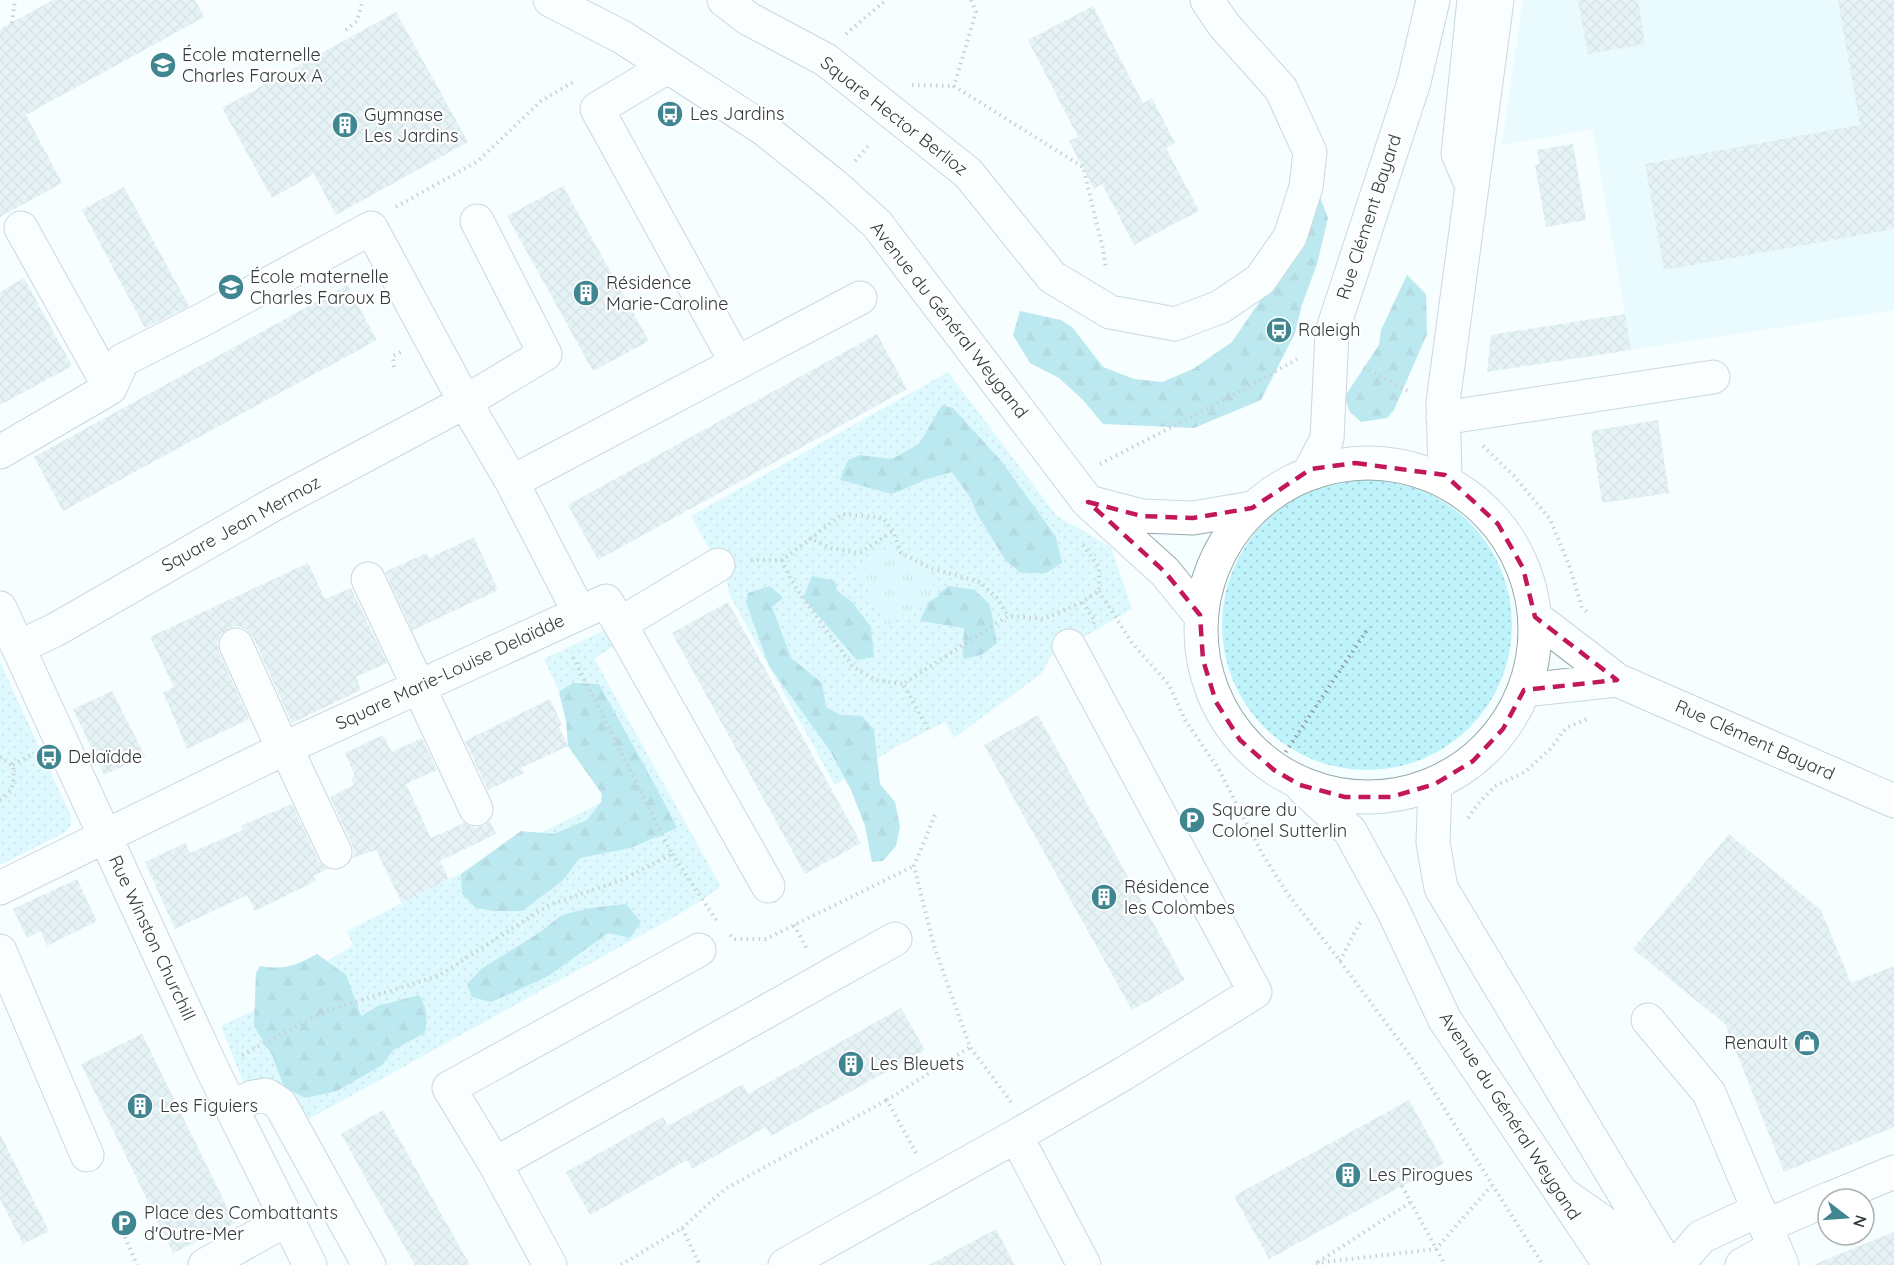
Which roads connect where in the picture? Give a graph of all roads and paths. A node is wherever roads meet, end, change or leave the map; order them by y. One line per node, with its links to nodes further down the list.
1 (15, 0): 10 (path)
2 (363, 0): 11 (path)
3 (550, 0): 12 (street, Avenue du Général Weygand)
4 (724, 0): 21 (street, Square Hector Berlioz)
5 (971, 0): 14 (path)
6 (1207, 0): 21 (street, Square Hector Berlioz)
7 (1433, 0): 34 (street, Rue Clément Bayard)
8 (1474, 0): 16 (street)
9 (1497, 0): 16 (street)
10 (12, 23)
11 (346, 30)
12 (667, 67): 15 (street); 37 (street, Avenue du Général Weygand)
13 (906, 85): 14 (path)
14 (954, 86): 21 (path)
15 (597, 109): 19 (path); 24 (street)
16 (1472, 186): 31 (street)
17 (477, 221): 30 (street, Square Jean Mermoz)
18 (21, 228): 28 (street)
19 (371, 228): 28 (street); 30 (street)
20 (860, 298): 24 (street)
21 (1110, 312)
22 (1302, 351): 33 (path)
23 (393, 356): 26 (path)
24 (736, 362): 36 (street)
25 (1354, 362): 29 (path)
26 (394, 367)
27 (1713, 377): 31 (street)
28 (110, 388): 32 (street)
29 (1412, 393)
30 (465, 402): 36 (street); 56 (street, Square Jean Mermoz)
31 (1455, 416): 35 (street); 49 (path)
32 (0, 452)
33 (1092, 469)
34 (1311, 469): 35 (street); 38 (street)
35 (1445, 475): 51 (street)
36 (512, 482): 52 (street)
37 (1088, 502): 38 (street); 48 (street, Avenue du Général Weygand)
38 (1252, 508): 48 (street)
39 (893, 531): 40 (path); 40 (path); 50 (path)
40 (808, 538): 42 (path)
41 (1080, 541): 45 (path)
42 (782, 560): 43 (path); 59 (path)
43 (718, 566): 53 (street)
44 (368, 579): 60 (street)
45 (1099, 591): 46 (path); 81 (path)
46 (1082, 602): 50 (path); 57 (path)
47 (0, 608): 56 (street, Rue Winston Churchill)
48 (1200, 615): 66 (street, Avenue du Général Weygand)
49 (1589, 615)
50 (1008, 616): 59 (path)
51 (1535, 617): 58 (street, Rue Clément Bayard); 61 (street)
52 (567, 618): 53 (street, Square Marie-Louise Delaïdde); 60 (street, Square Marie-Louise Delaïdde); 84 (path)
53 (620, 624): 75 (street, Square Marie-Louise Delaïdde)
54 (1369, 627): 66 (path)
55 (236, 645): 64 (street)
56 (19, 646): 73 (street, Rue Winston Churchill)
57 (1069, 646): 87 (street)
58 (1617, 680): 61 (street, Rue Clément Bayard); 69 (street, Rue Clément Bayard)
59 (903, 684): 63 (path)
60 (419, 686): 64 (street, Square Marie-Louise Delaïdde); 70 (street)
61 (1524, 690): 67 (street)
62 (1597, 715): 72 (path)
63 (928, 729)
64 (284, 748): 73 (street, Square Marie-Louise Delaïdde); 74 (street)
65 (0, 757): 68 (path)
66 (1287, 777): 67 (street); 95 (street, Avenue du Général Weygand)
67 (1435, 784): 117 (street)
68 (0, 800)
69 (1894, 801)
70 (476, 809)
71 (935, 815): 83 (path)
72 (1464, 825)
73 (105, 837): 76 (street, Square Marie-Louise Delaïdde); 84 (street, Rue Winston Churchill)
74 (335, 852)
75 (768, 886)
76 (0, 888)
77 (1365, 920): 81 (path)
78 (895, 939): 89 (street)
79 (699, 950): 89 (street)
80 (0, 951): 88 (street)
81 (1341, 961): 93 (path)
82 (1648, 1020): 101 (street)
83 (970, 1047): 85 (path); 87 (path)
84 (213, 1071): 86 (street, Rue Winston Churchill)
85 (887, 1100): 91 (path); 99 (path)
86 (232, 1107): 98 (street, Rue Winston Churchill); 107 (street)
87 (1016, 1136): 91 (street); 112 (street)
88 (87, 1155)
89 (495, 1164): 108 (street)
90 (1894, 1172): 94 (street)
91 (932, 1183): 111 (street)
92 (1402, 1186): 96 (path)
93 (1491, 1186): 102 (path); 114 (path)
94 (1858, 1187)
95 (1561, 1193): 115 (street, Avenue du Général Weygand); 116 (street)
96 (1411, 1202): 102 (path); 104 (path)
97 (1816, 1207): 101 (street)
98 (286, 1220): 103 (street); 106 (street, Rue Winston Churchill)
99 (682, 1228): 109 (path); 110 (path)
100 (125, 1237): 105 (path)
101 (1770, 1237): 118 (street); 119 (street)
102 (1437, 1249): 104 (path); 113 (path)
103 (222, 1261)
104 (1315, 1264)
105 (137, 1265)
106 (310, 1265)
107 (369, 1265)
108 (550, 1265)
109 (621, 1265)
110 (700, 1265)
111 (785, 1265)
112 (1084, 1265)
113 (1445, 1265)
114 (1543, 1265)
115 (1610, 1265)
116 (1638, 1265)
117 (1667, 1265)
118 (1677, 1265)
119 (1742, 1265)

